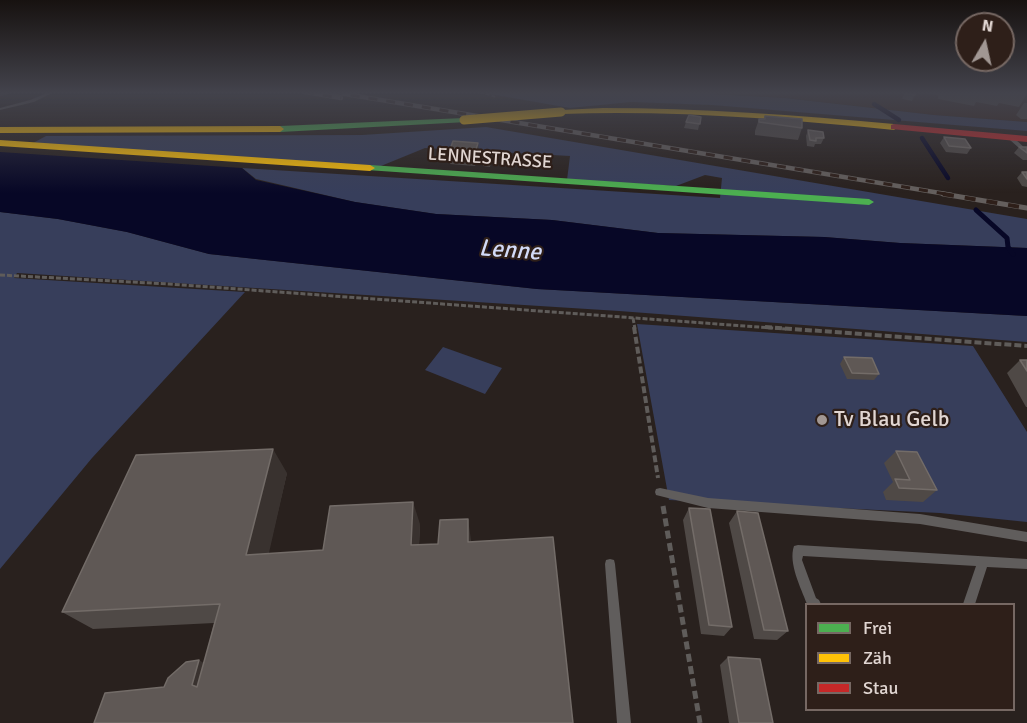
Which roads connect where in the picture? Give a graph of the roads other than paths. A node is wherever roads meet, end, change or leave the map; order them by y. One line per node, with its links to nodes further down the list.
1 (405, 126): 3 (main road, LENNESTRASSE, bridge)
2 (879, 126): 4 (main road, LENNESTRASSE, bridge)
3 (0, 130)
4 (1011, 139): 5 (main road, LENNESTRASSE); 7 (lane)
5 (1027, 140)
6 (0, 143): 8 (main road, LENNESTRASSE)
7 (1027, 153)
8 (869, 202)
9 (660, 492): 10 (lane)
10 (1027, 537)
11 (983, 561): 13 (lane); 14 (lane); 15 (lane)
12 (610, 564): 16 (lane)
13 (1027, 564)
14 (814, 603)
15 (969, 603)
16 (624, 723)

